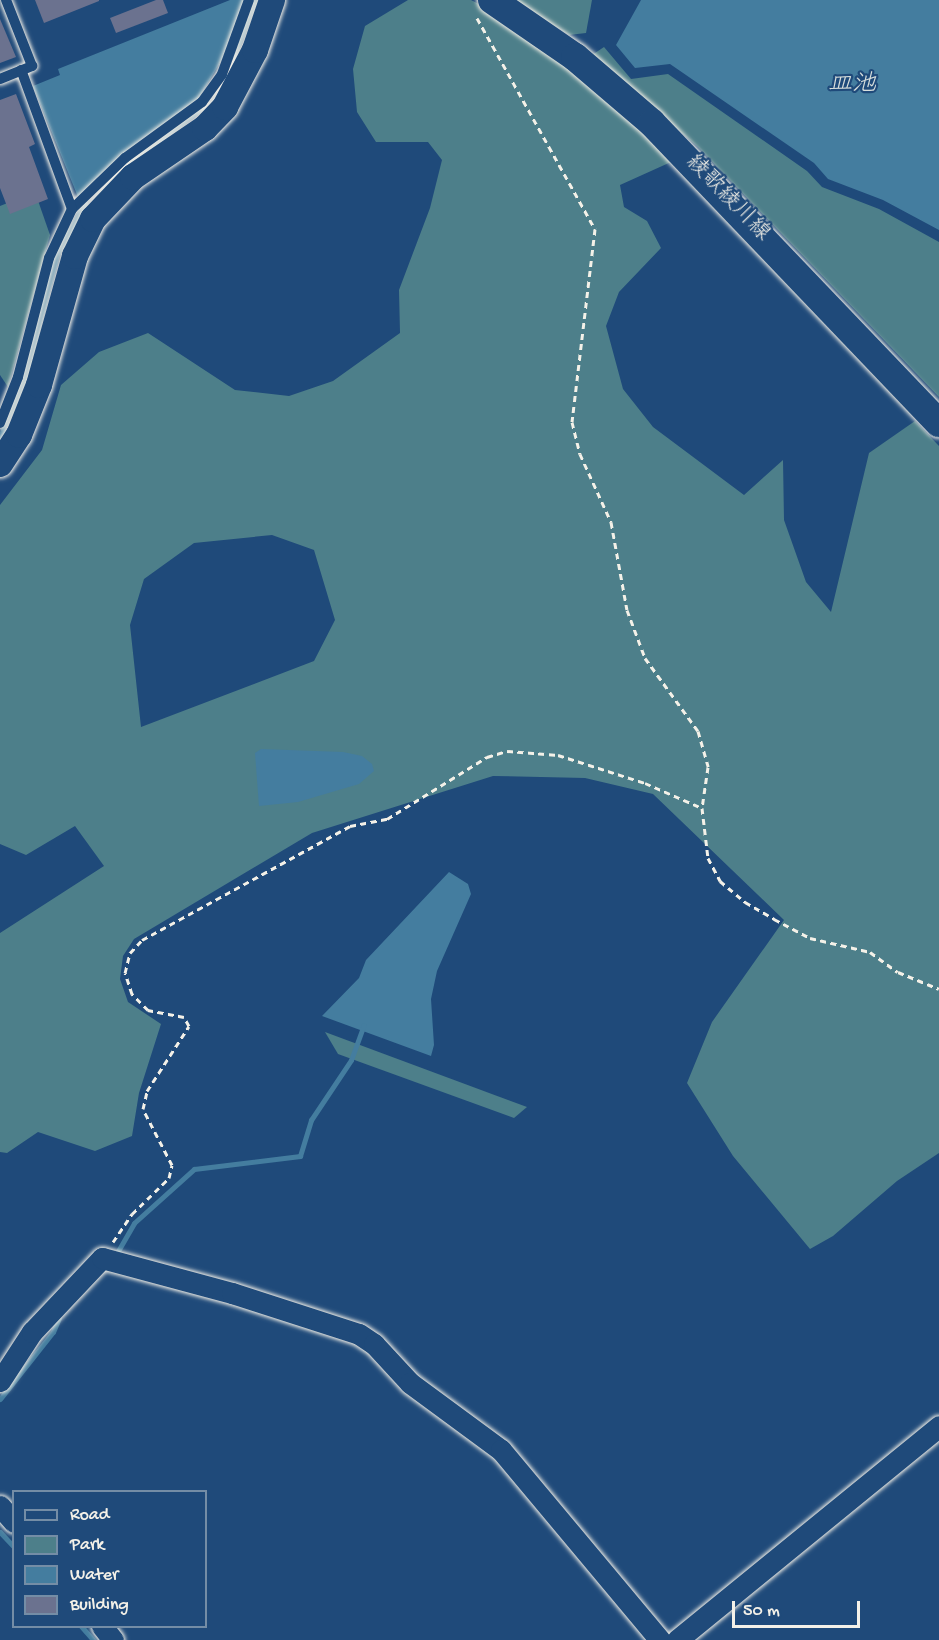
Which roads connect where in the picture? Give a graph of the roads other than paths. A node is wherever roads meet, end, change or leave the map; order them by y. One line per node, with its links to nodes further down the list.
1 (6, 0): 5 (lane)
2 (249, 0): 7 (lane)
3 (272, 0): 10 (street)
4 (484, 8): 9 (main road, 綾歌綾川線)
5 (21, 70): 6 (lane); 7 (lane)
6 (0, 79)
7 (72, 209): 8 (lane)
8 (0, 423)
9 (939, 423)
10 (0, 464)
11 (0, 1381): 17 (street)
12 (939, 1426): 18 (street)
13 (0, 1506): 14 (street)
14 (12, 1520)
15 (104, 1628): 16 (street)
16 (113, 1640)
17 (660, 1640)
18 (677, 1640)

